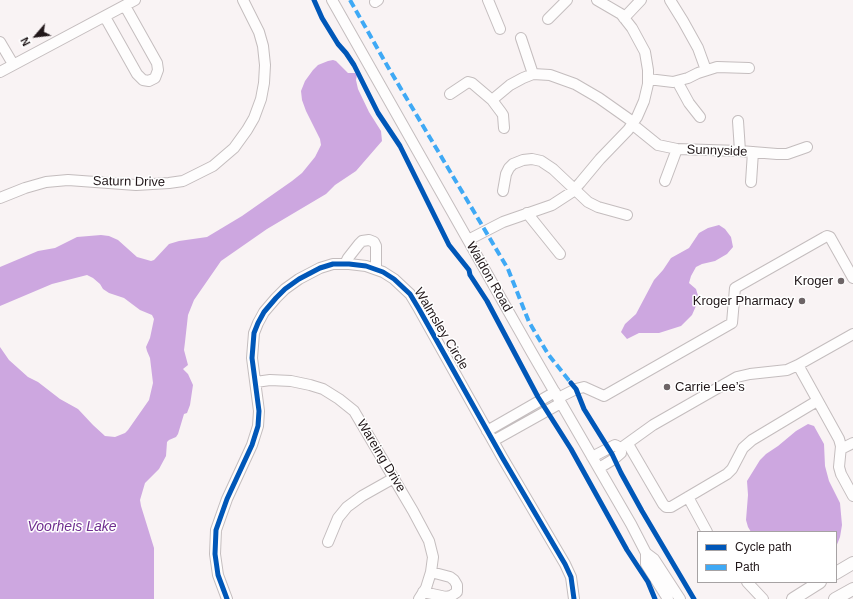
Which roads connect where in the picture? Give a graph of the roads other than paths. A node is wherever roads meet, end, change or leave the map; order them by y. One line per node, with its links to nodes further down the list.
1 (135, 0): 9 (street)
2 (243, 0): 37 (street, Saturn Drive)
3 (332, 0): 40 (street, Waldon Road)
4 (488, 0): 13 (street)
5 (567, 0): 12 (street)
6 (597, 0): 11 (street)
7 (641, 0): 11 (street)
8 (670, 0): 18 (street)
9 (125, 6): 10 (street); 10 (street)
10 (105, 17): 16 (street)
11 (624, 18): 21 (street)
12 (548, 19)
13 (500, 29)
14 (521, 38): 20 (street)
15 (0, 42): 16 (street)
16 (13, 64): 19 (street)
17 (749, 68): 18 (street)
18 (706, 70): 22 (street)
19 (0, 72)
20 (533, 74): 24 (street); 27 (street, Sunnyside)
21 (648, 79): 22 (street); 27 (street)
22 (677, 81): 25 (street)
23 (450, 94): 24 (street)
24 (492, 100): 28 (street)
25 (700, 117)
26 (738, 121): 31 (street)
27 (633, 123): 30 (street, Sunnyside); 35 (street)
28 (504, 128)
29 (807, 147): 32 (street, Sunnyside)
30 (676, 149): 31 (street, Sunnyside); 33 (street)
31 (740, 151): 32 (street, Sunnyside)
32 (753, 152): 34 (street)
33 (665, 181)
34 (751, 182)
35 (574, 190): 36 (street); 38 (street); 39 (street)
36 (504, 191)
37 (0, 198)
38 (527, 213): 40 (street); 41 (street)
39 (628, 215)
40 (468, 240): 48 (street, Waldon Road)
41 (560, 254)
42 (345, 264): 43 (street, Walmsley Circle); 43 (street); 47 (street, Walmsley Circle)
43 (376, 270): 50 (street, Walmsley Circle)
44 (853, 278): 48 (street)
45 (853, 334): 46 (street)
46 (798, 366): 49 (street); 53 (street)
47 (256, 382): 57 (street, Wareing Drive); 71 (street, Walmsley Circle)
48 (558, 398): 50 (street); 51 (street); 55 (street, Waldon Road)
49 (817, 401): 54 (street); 60 (street)
50 (487, 431): 51 (street, Walmsley Circle)
51 (493, 441): 72 (street, Walmsley Circle)
52 (853, 443): 54 (street)
53 (625, 446): 55 (street); 56 (street); 60 (street)
54 (841, 450): 58 (street)
55 (592, 457): 56 (street, Waldon Road)
56 (599, 468): 63 (street, Waldon Road)
57 (394, 478): 62 (street); 65 (street, Wareing Drive)
58 (850, 481): 59 (street)
59 (853, 496)
60 (688, 497): 61 (street)
61 (706, 531)
62 (328, 542)
63 (646, 553): 73 (street, Waldon Road); 74 (street, Waldon Road)
64 (853, 564): 66 (main road)
65 (431, 572): 70 (street, Wareing Drive); 70 (street)
66 (837, 572)
67 (748, 583): 75 (street)
68 (818, 583): 76 (main road)
69 (853, 589): 77 (main road)
70 (421, 596)
71 (227, 599)
72 (574, 599)
73 (668, 599)
74 (680, 599)
75 (763, 599)
76 (794, 599)
77 (835, 599)

